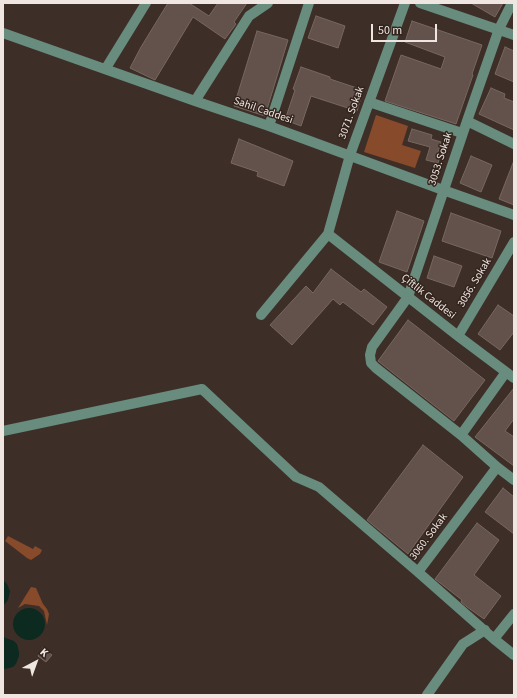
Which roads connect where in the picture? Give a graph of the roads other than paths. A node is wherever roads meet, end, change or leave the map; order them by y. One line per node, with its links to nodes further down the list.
1 (146, 3): 10 (street)
2 (268, 3): 11 (street)
3 (309, 3): 14 (street)
4 (405, 3): 12 (street, 3071. Sokak)
5 (420, 3): 7 (street)
6 (512, 3): 7 (street, 3053. Sokak)
7 (499, 30): 9 (street); 13 (street, 3053. Sokak)
8 (3, 33): 10 (street, Sahil Caddesi)
9 (514, 35)
10 (106, 68): 11 (street, Sahil Caddesi)
11 (195, 101): 14 (street, Sahil Caddesi)
12 (369, 102): 15 (street); 17 (street, 3071. Sokak)
13 (467, 121): 15 (street, 3053. Sokak); 16 (street)
14 (269, 126): 17 (street, Sahil Caddesi)
15 (462, 134): 18 (street, 3053. Sokak)
16 (514, 144)
17 (350, 155): 18 (street, Sahil Caddesi); 20 (street, 3071. Sokak)
18 (443, 190): 19 (street, Sahil Caddesi); 22 (street, 3053. Sokak)
19 (514, 215)
20 (328, 234): 22 (street, Çiftlik Caddesi); 23 (street)
21 (514, 242): 24 (street, 3056. Sokak)
22 (408, 297): 24 (street, Çiftlik Caddesi); 27 (street, 3053. Sokak)
23 (261, 315)
24 (458, 336): 25 (street, Çiftlik Caddesi)
25 (510, 375): 27 (street)
26 (3, 431): 30 (street)
27 (460, 435): 28 (street, 3053. Sokak)
28 (497, 468): 29 (street, 3053. Sokak); 30 (street, 3060. Sokak)
29 (514, 480)
30 (418, 572): 32 (street, 3060. Sokak)
31 (514, 614): 33 (street)
32 (485, 630): 33 (street, 3060. Sokak); 35 (street)
33 (494, 639): 34 (street, 3060. Sokak)
34 (514, 655)
35 (427, 695)

